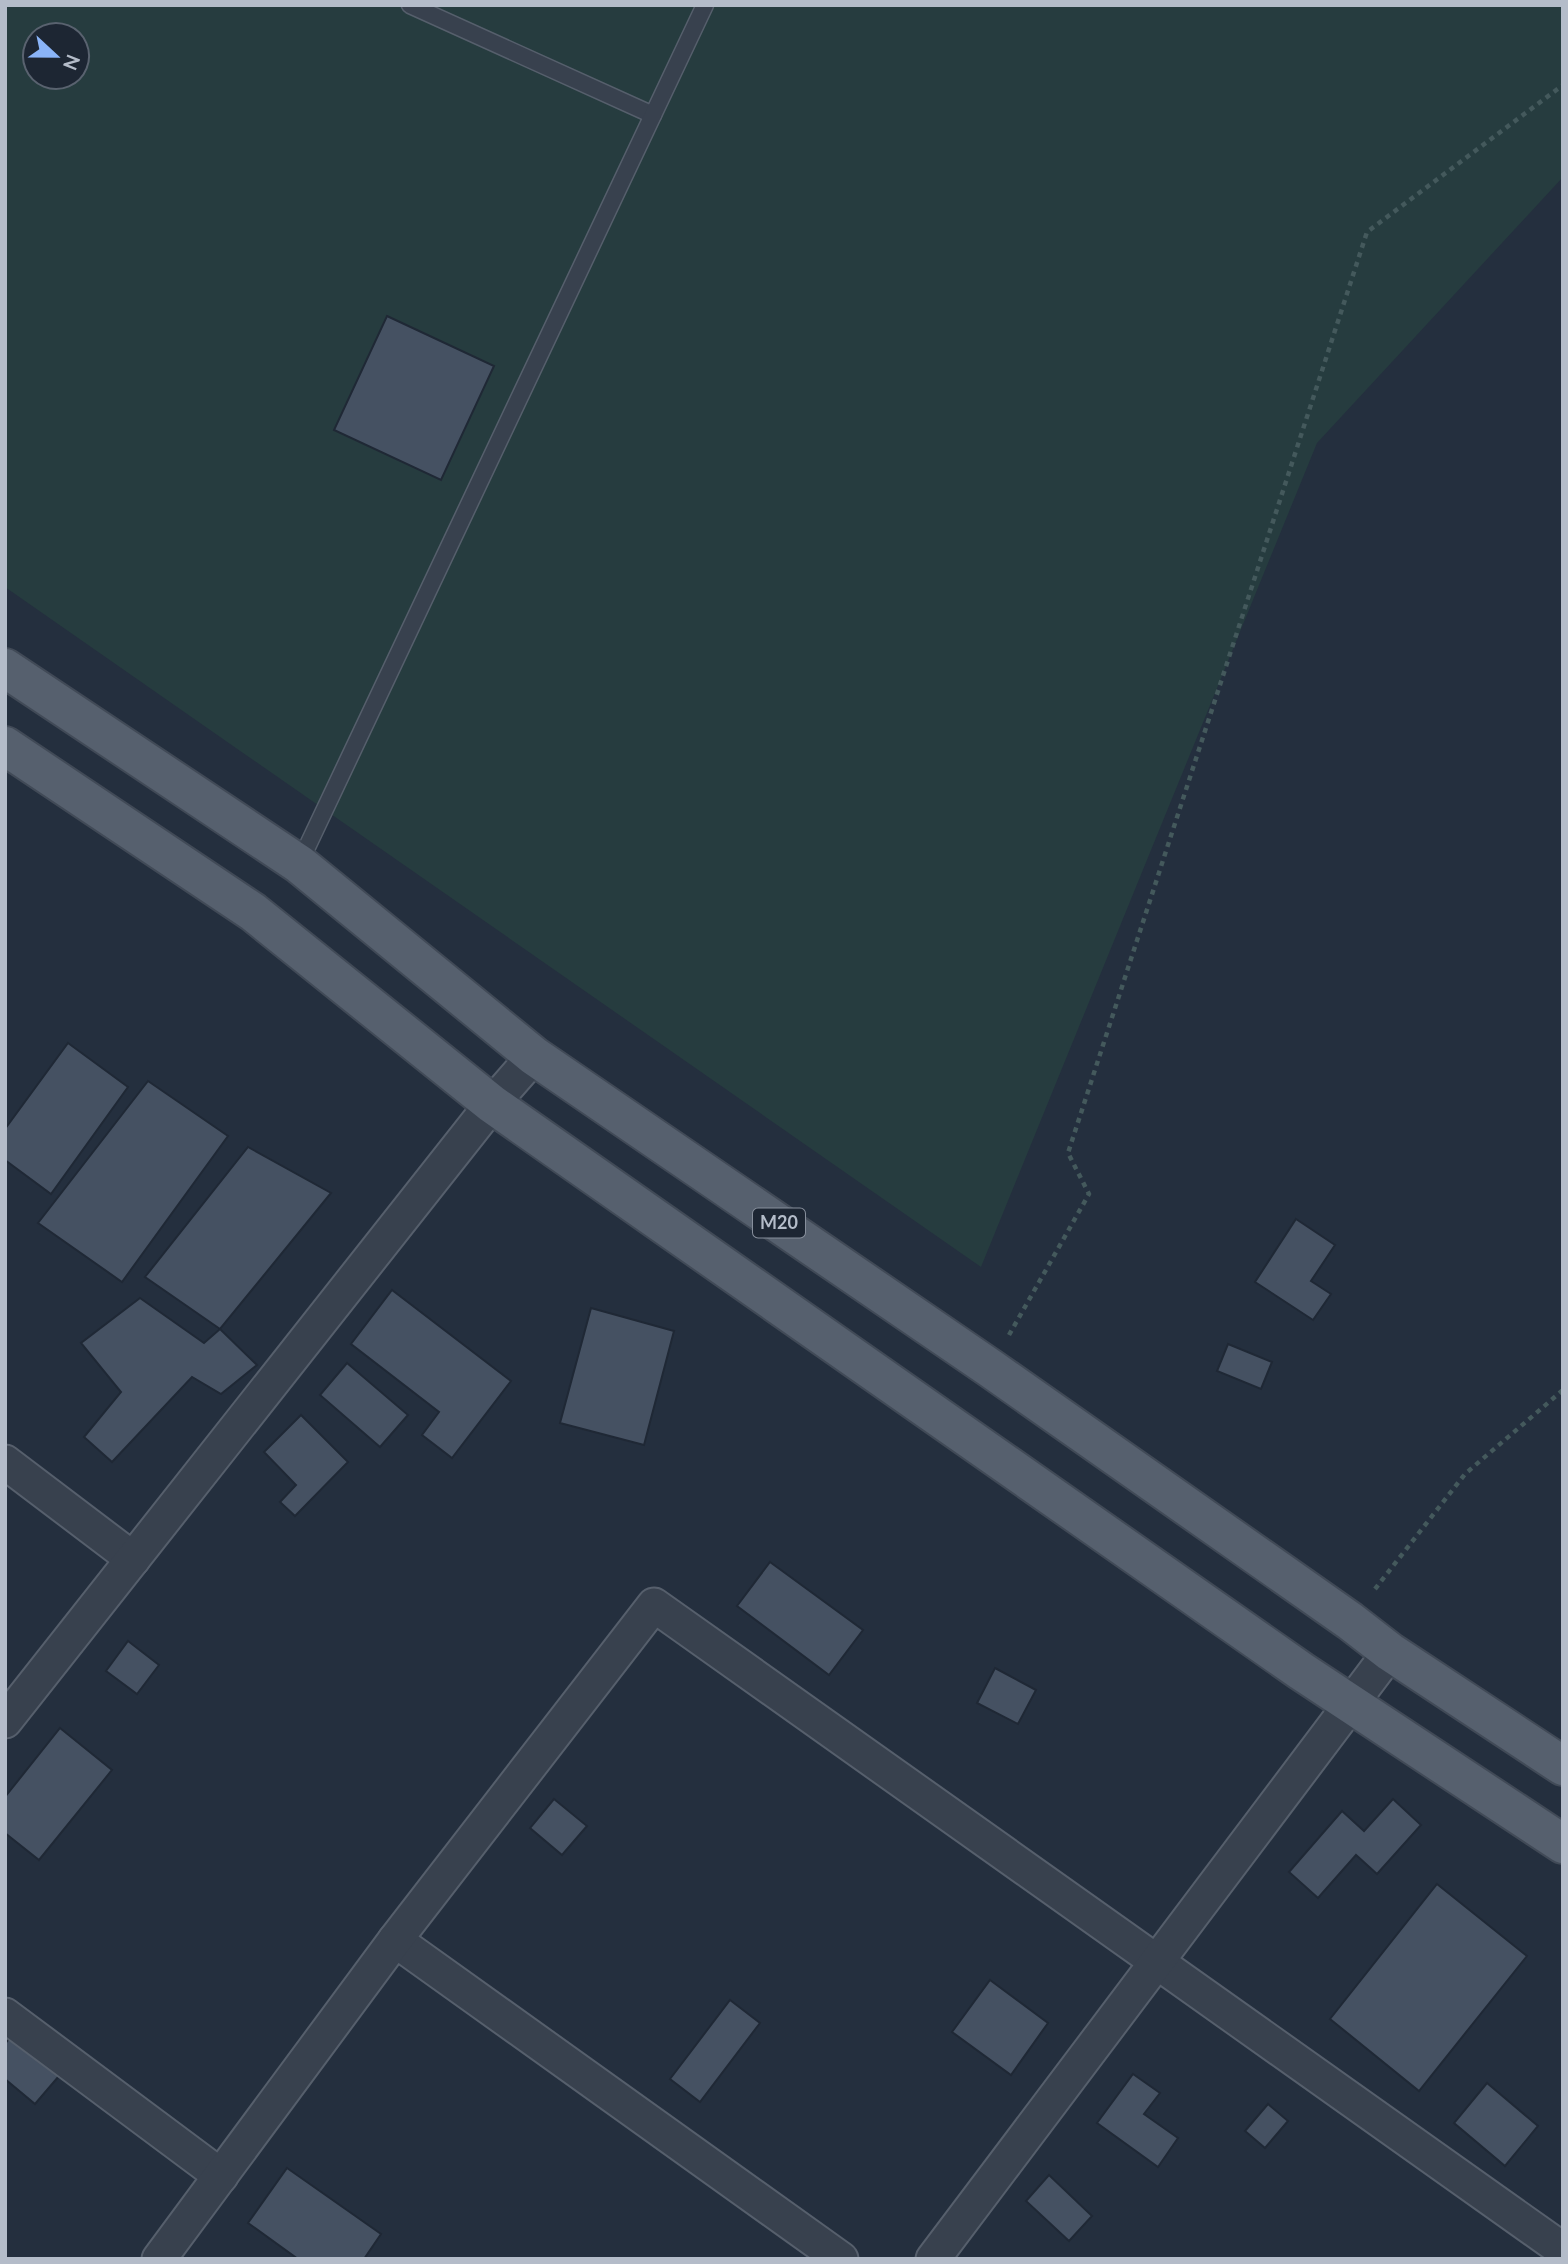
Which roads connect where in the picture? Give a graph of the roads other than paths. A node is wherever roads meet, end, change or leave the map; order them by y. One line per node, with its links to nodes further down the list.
1 (410, 5): 3 (lane)
2 (705, 5): 3 (lane)
3 (653, 115): 6 (lane)
4 (5, 668): 6 (main road, M20)
5 (5, 746): 8 (main road)
6 (299, 864): 7 (main road, M20)
7 (534, 1056): 8 (street); 11 (main road, M20)
8 (492, 1104): 10 (street); 12 (main road)
9 (5, 1462): 10 (street)
10 (133, 1559): 13 (street)
11 (1390, 1652): 12 (street); 14 (main road, M20)
12 (1351, 1704): 15 (main road); 17 (street)
13 (5, 1721)
14 (1563, 1766)
15 (1563, 1844)
16 (395, 1940): 17 (street); 19 (street); 22 (street)
17 (1157, 1962): 20 (street); 23 (street)
18 (5, 2015): 19 (street)
19 (221, 2176): 21 (street)
20 (1563, 2250)
21 (159, 2259)
22 (841, 2259)
23 (933, 2259)

